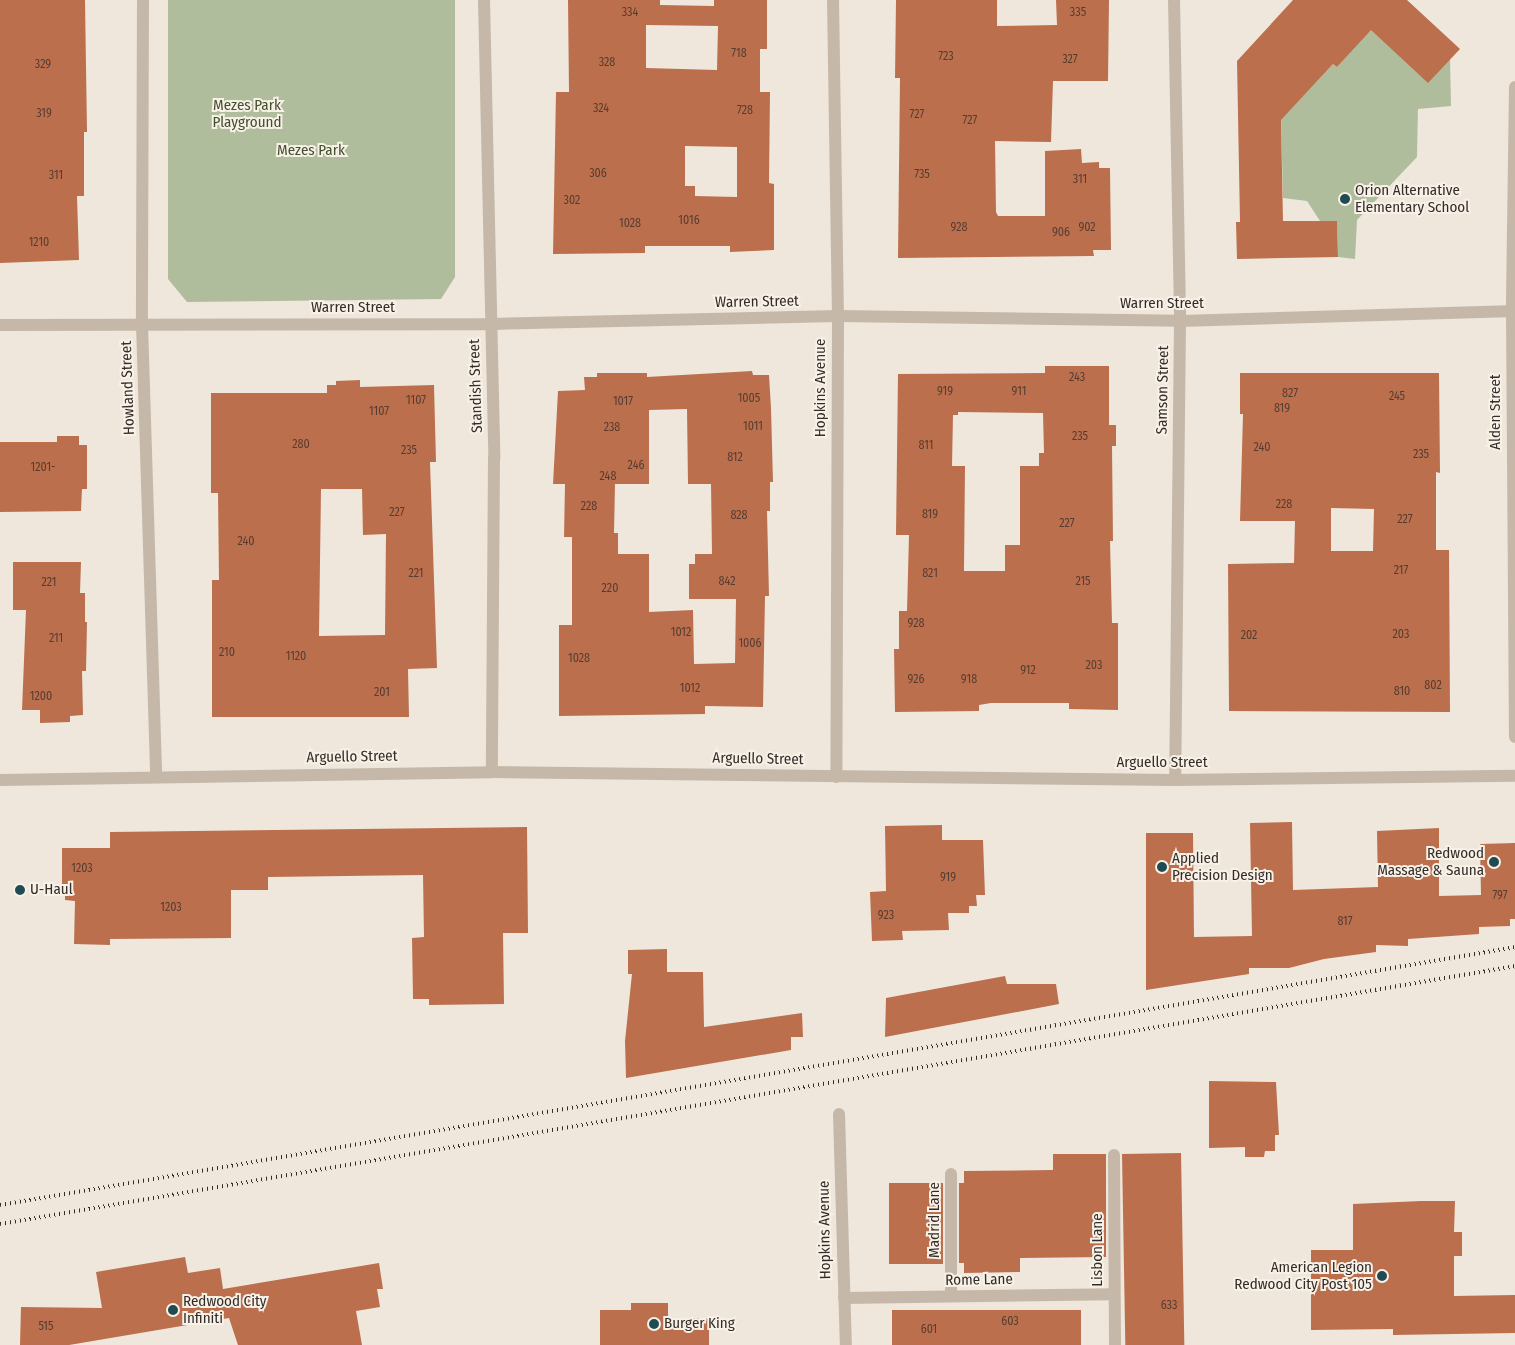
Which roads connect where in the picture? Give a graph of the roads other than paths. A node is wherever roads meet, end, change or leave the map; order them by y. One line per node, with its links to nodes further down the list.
1 (143, 0): 9 (street, Howland Street)
2 (484, 0): 10 (street, Standish Street)
3 (832, 0): 7 (street, Hopkins Avenue)
4 (1174, 0): 8 (street, Samson Street)
5 (1515, 87): 6 (street, Alden Street)
6 (1513, 311): 8 (street, Warren Street); 12 (street, Alden Street)
7 (838, 316): 8 (street, Warren Street); 10 (street, Warren Street); 16 (street, Hopkins Avenue)
8 (1180, 321): 18 (street, Samson Street)
9 (142, 324): 10 (street, Warren Street); 11 (street, Warren Street); 14 (street, Howland Street)
10 (490, 324): 13 (street, Standish Street)
11 (0, 325)
12 (1515, 737)
13 (492, 772): 14 (street, Arguello Street); 16 (street, Arguello Street)
14 (156, 775): 17 (street, Arguello Street)
15 (1515, 776): 18 (street, Arguello Street)
16 (836, 777): 18 (street, Arguello Street)
17 (0, 780)
18 (1175, 780)
19 (839, 1114): 24 (street, Hopkins Avenue)
20 (1114, 1155): 22 (street, Lisbon Lane)
21 (951, 1174): 23 (street, Madrid Lane)
22 (1114, 1294): 23 (street, Rome Lane); 26 (street, Lisbon Lane)
23 (950, 1296): 24 (street, Rome Lane)
24 (844, 1298): 25 (street, Hopkins Avenue)
25 (846, 1345)
26 (1115, 1345)

